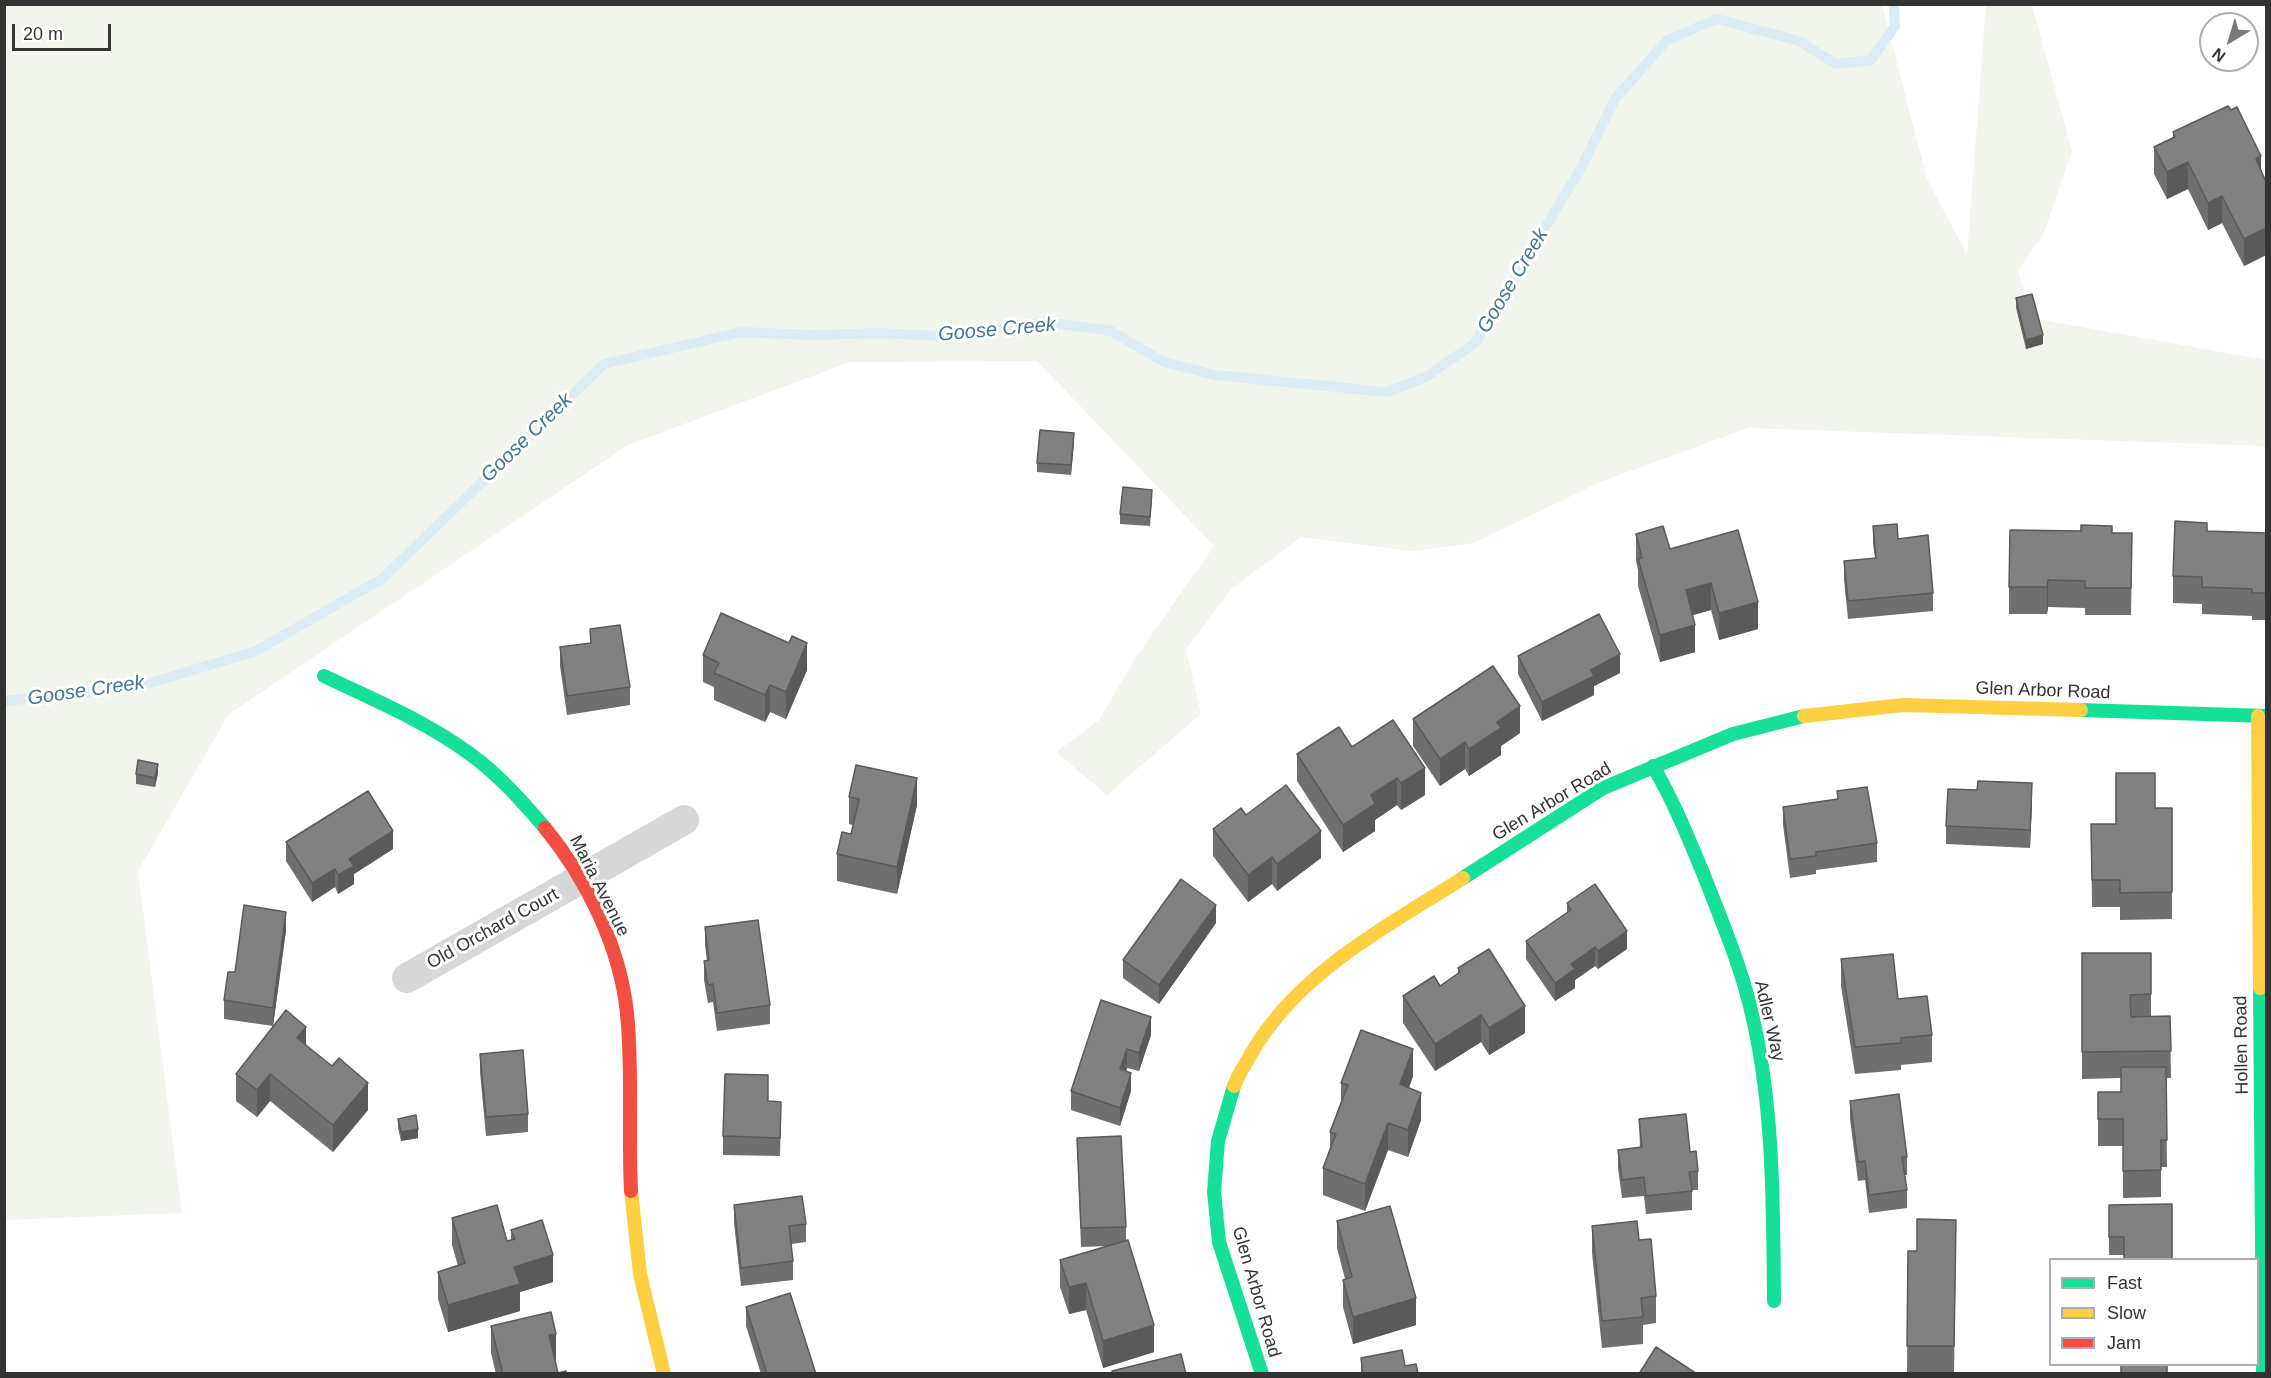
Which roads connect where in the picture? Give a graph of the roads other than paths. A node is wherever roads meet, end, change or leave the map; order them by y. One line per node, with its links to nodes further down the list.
1 (324, 676): 5 (street, Maria Avenue)
2 (2262, 716): 3 (street, Glen Arbor Road); 10 (street, Hollen Road)
3 (1653, 766): 7 (street, Adler Way); 9 (street, Glen Arbor Road)
4 (684, 820): 5 (street, Old Orchard Court)
5 (579, 880): 6 (street, Old Orchard Court); 8 (street, Maria Avenue)
6 (407, 978)
7 (1774, 1301)
8 (664, 1374)
9 (1262, 1374)
10 (2263, 1374)

